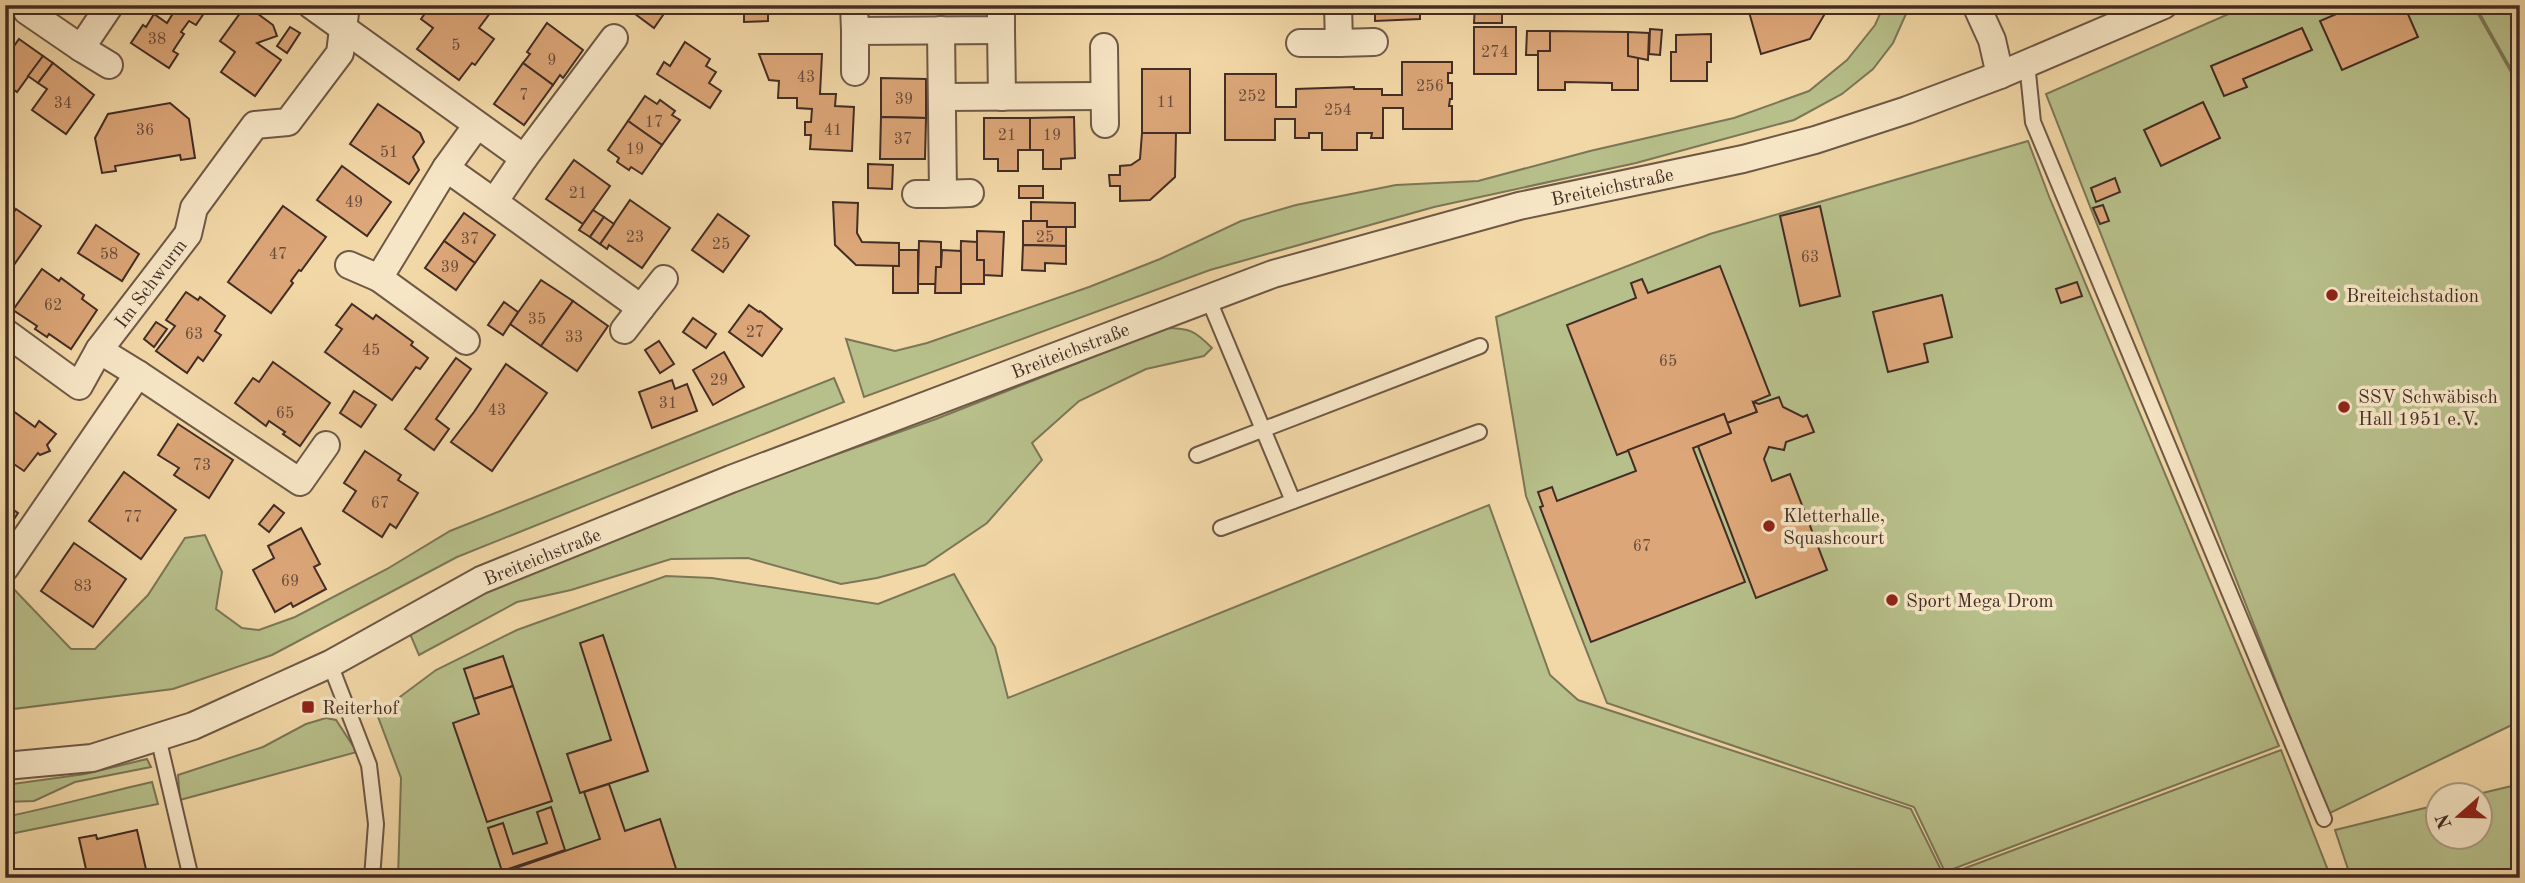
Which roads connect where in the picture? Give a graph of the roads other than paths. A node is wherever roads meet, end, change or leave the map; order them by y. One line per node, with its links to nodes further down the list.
1 (110, 5): 16 (street)
2 (311, 5): 7 (street)
3 (1338, 5): 14 (street)
4 (1976, 5): 20 (street)
5 (2164, 5): 17 (street, Breiteichstraße)
6 (27, 10): 16 (street)
7 (344, 17): 25 (street); 41 (street, Im Schwurm)
8 (854, 18): 10 (street); 19 (street)
9 (1001, 18): 10 (street); 23 (street)
10 (941, 30): 22 (street)
11 (614, 38): 26 (street)
12 (1374, 41): 14 (street)
13 (1300, 43): 14 (street)
14 (1339, 43)
15 (1104, 47): 21 (street)
16 (81, 48): 18 (street)
17 (2027, 63): 20 (street, Breiteichstraße); 55 (lane)
18 (109, 65)
19 (855, 72)
20 (2000, 75): 35 (street, Breiteichstraße)
21 (1104, 96): 23 (street); 24 (street)
22 (942, 97): 23 (street); 30 (street)
23 (1002, 97)
24 (1105, 124)
25 (477, 125): 26 (street); 27 (street)
26 (524, 158): 31 (street)
27 (446, 168): 31 (street); 33 (street)
28 (970, 193): 30 (street)
29 (916, 194): 30 (street)
30 (943, 194)
31 (494, 202): 36 (street)
32 (349, 265): 33 (street)
33 (379, 278): 39 (street)
34 (664, 279): 36 (street)
35 (1208, 298): 45 (lane); 52 (street, Breiteichstraße)
36 (641, 308): 37 (street)
37 (624, 330)
38 (5, 332): 43 (street)
39 (466, 341)
40 (1480, 345): 45 (lane)
41 (99, 350): 42 (street); 43 (street, Im Schwurm)
42 (138, 374): 44 (street); 47 (street)
43 (79, 386): 44 (street)
44 (113, 413): 51 (street)
45 (1262, 431): 48 (lane); 49 (lane)
46 (1479, 432): 49 (lane)
47 (326, 445)
48 (1197, 455)
49 (1293, 501): 50 (lane)
50 (1221, 528)
51 (5, 568)
52 (330, 664): 53 (street, Breiteichstraße); 57 (lane)
53 (158, 737): 54 (street, Breiteichstraße); 56 (lane)
54 (5, 766)
55 (2324, 819)
56 (191, 878)
57 (372, 878)

